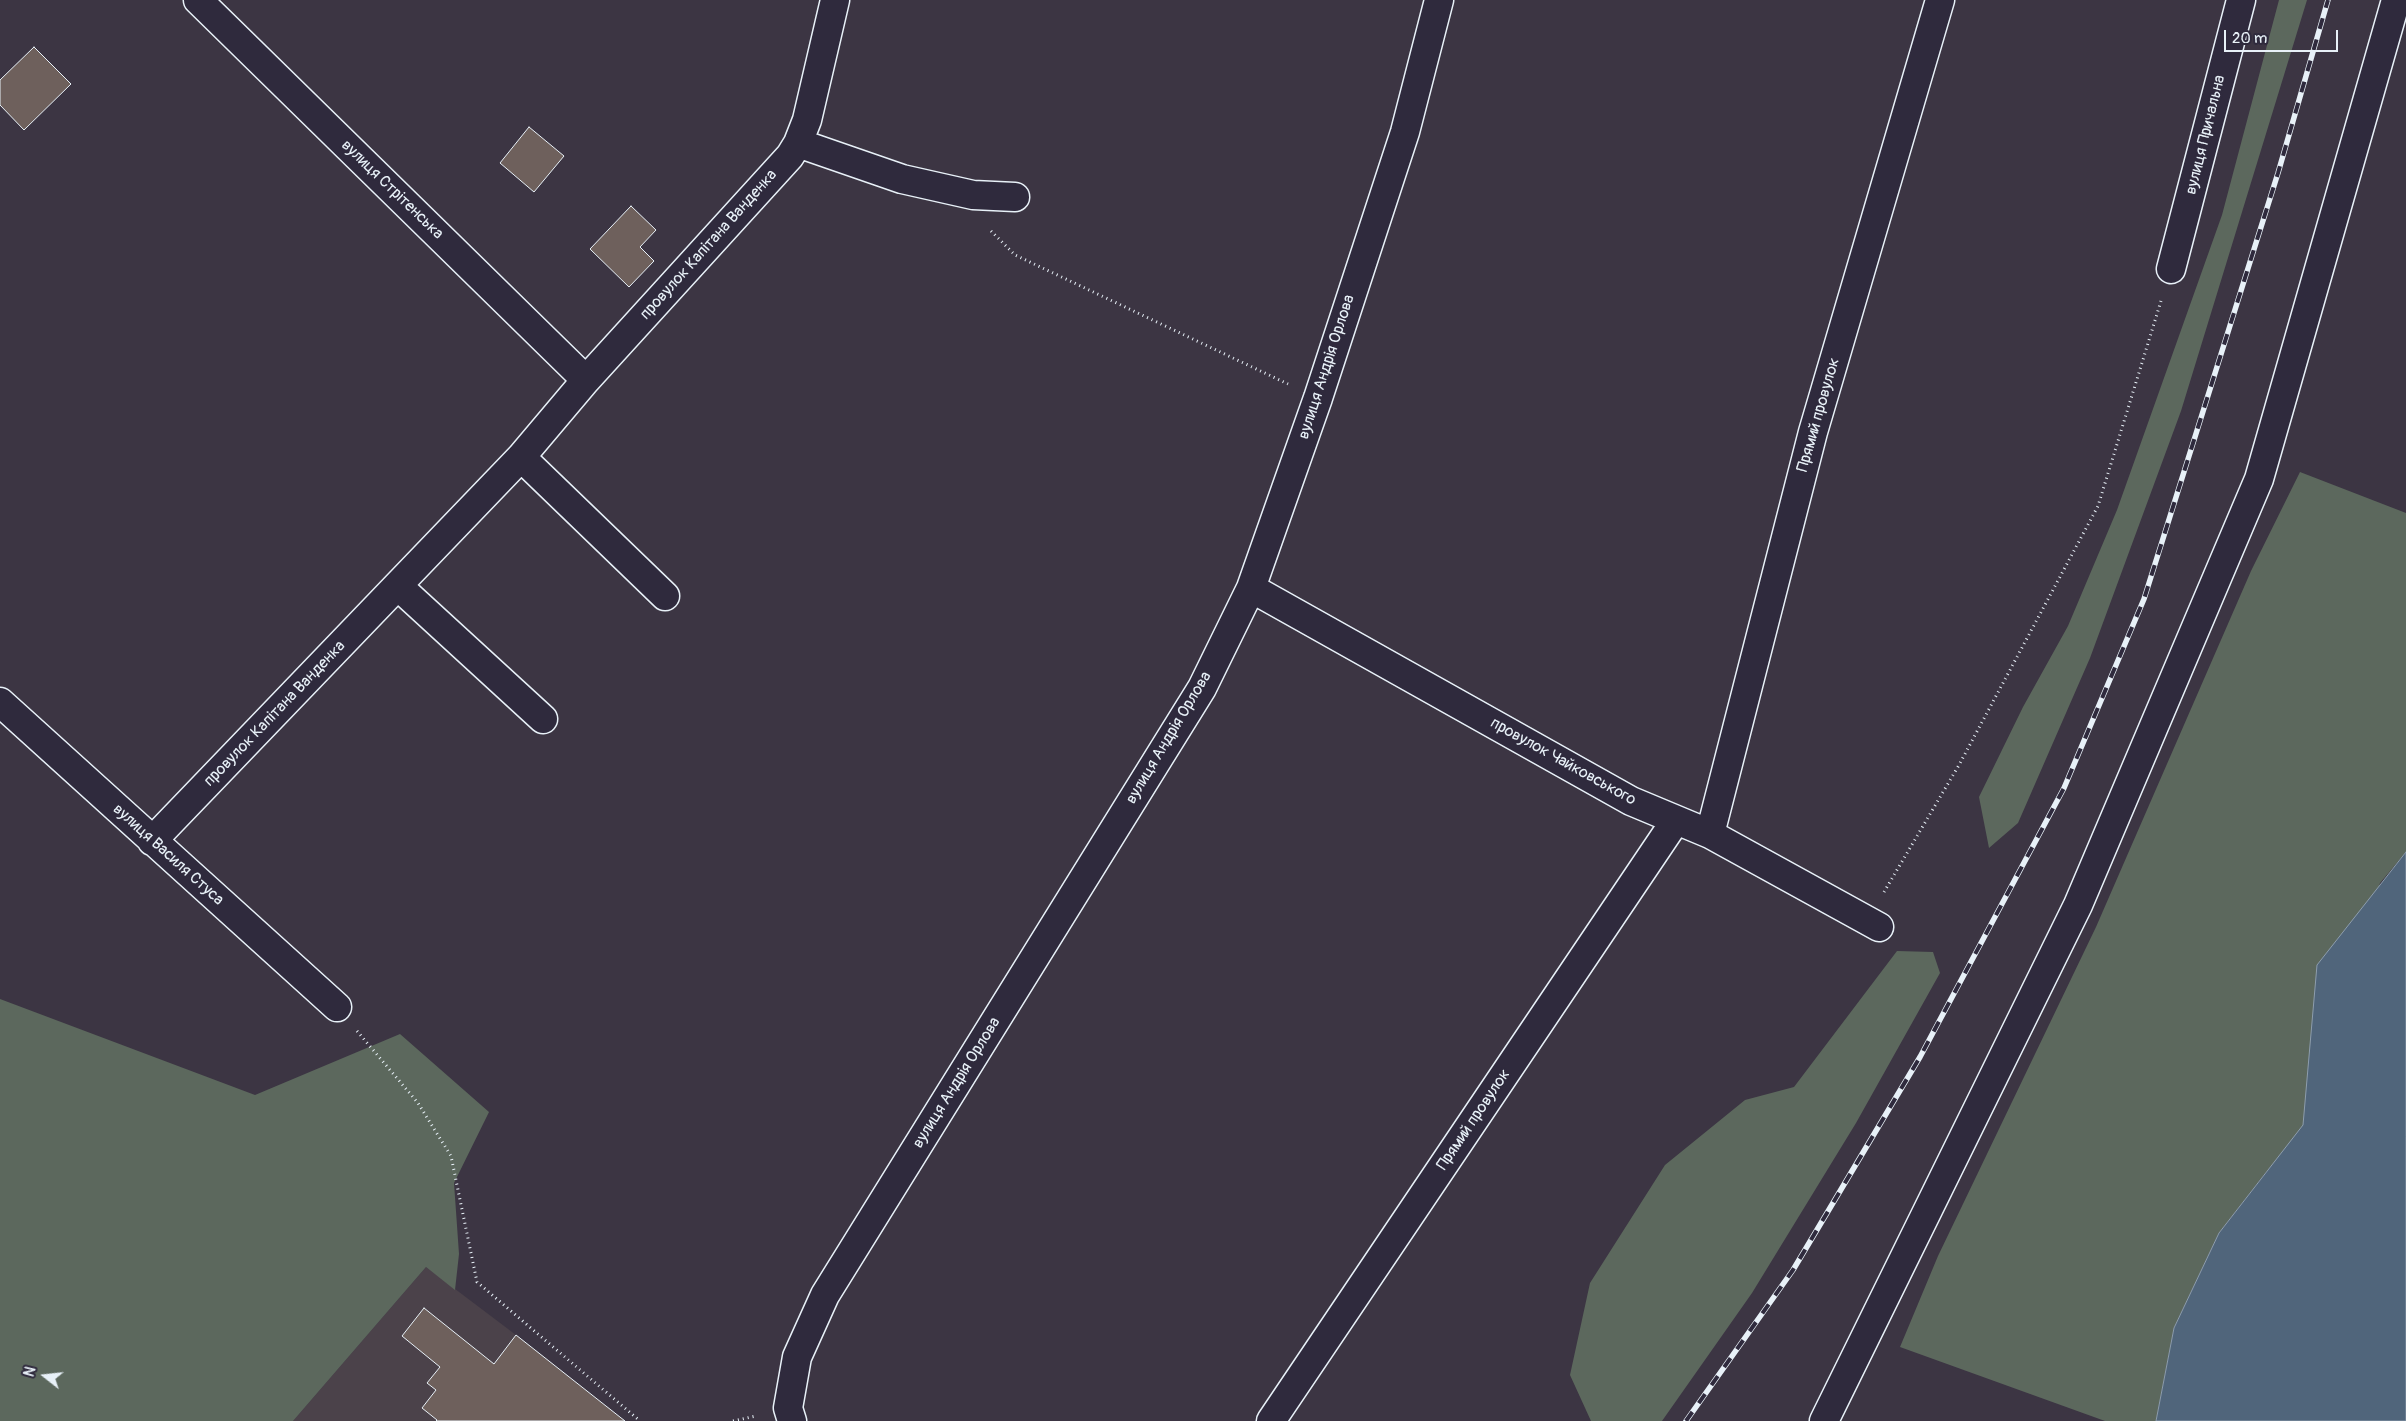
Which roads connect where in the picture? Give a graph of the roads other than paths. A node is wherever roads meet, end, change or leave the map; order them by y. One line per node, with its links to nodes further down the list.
1 (198, 0): 10 (street, вулиця Стрітенська)
2 (835, 0): 7 (street, провулок Капітана Ванденка)
3 (1439, 0): 13 (street, вулиця Андрія Орлова)
4 (1940, 0): 18 (street, Прямий провулок)
5 (2241, 0): 9 (street, вулиця Причальна)
6 (2396, 0): 24 (street)
7 (798, 143): 8 (street); 10 (street, провулок Капітана Ванденка)
8 (1016, 197)
9 (2171, 270)
10 (586, 380): 11 (street, провулок Капітана Ванденка)
11 (521, 457): 12 (street, провулок Капітана Ванденка); 14 (street)
12 (398, 586): 16 (street); 19 (street, провулок Капітана Ванденка)
13 (1251, 588): 17 (street, провулок Чайковського); 22 (street, вулиця Андрія Орлова)
14 (665, 596)
15 (0, 702): 19 (street, вулиця Василя Стуса)
16 (542, 719)
17 (1676, 820): 18 (street, провулок Чайковського); 23 (street, Прямий провулок)
18 (1710, 834): 20 (street, провулок Чайковського)
19 (152, 841): 21 (street, вулиця Василя Стуса)
20 (1873, 923)
21 (337, 1008)
22 (792, 1421)
23 (1271, 1421)
24 (1824, 1421)

